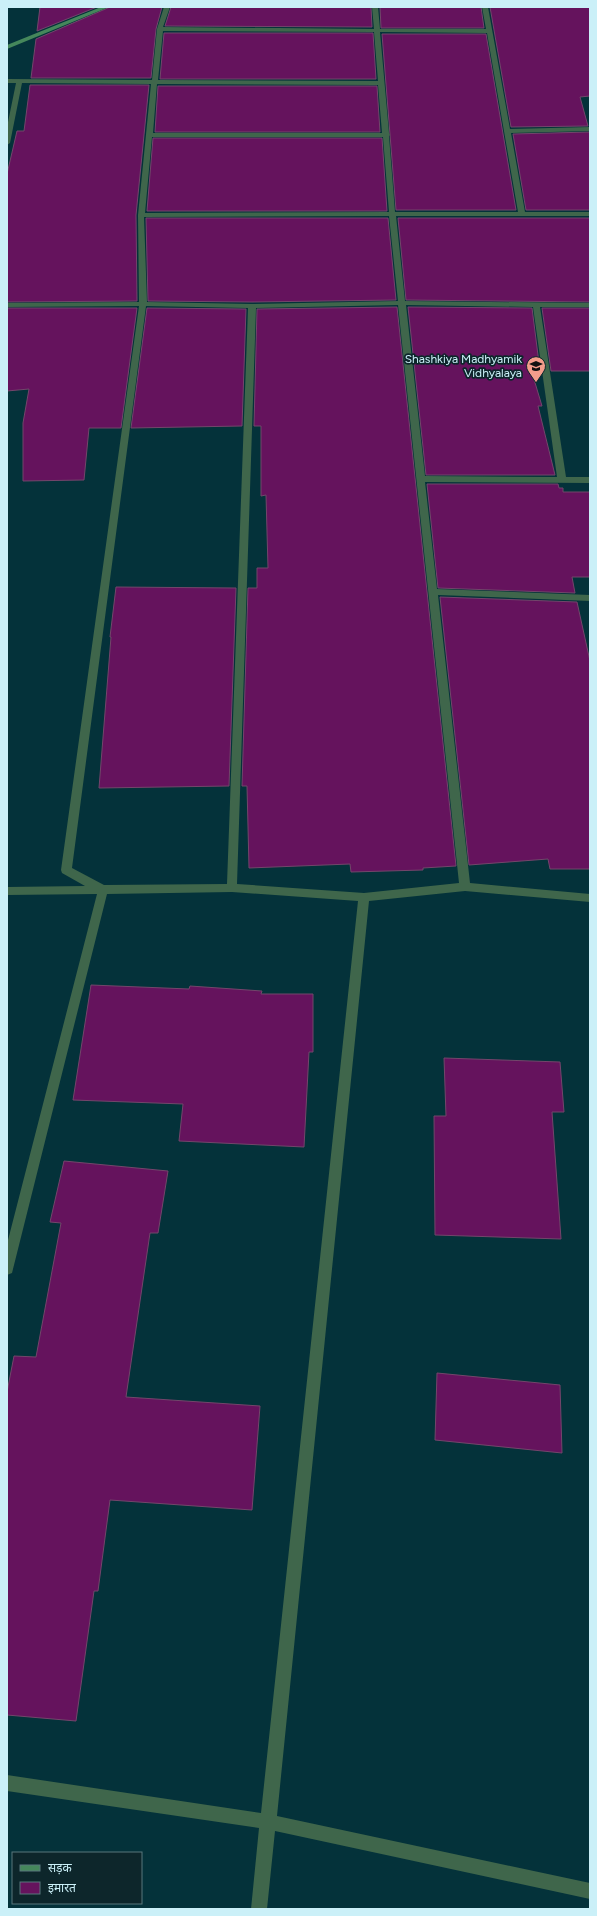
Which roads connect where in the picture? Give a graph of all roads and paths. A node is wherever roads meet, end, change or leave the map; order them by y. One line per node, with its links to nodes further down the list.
1 (106, 7): 8 (main road)
2 (167, 7): 5 (street)
3 (375, 7): 6 (street)
4 (485, 7): 7 (street)
5 (160, 29): 6 (street); 11 (street)
6 (378, 29): 7 (street); 12 (street)
7 (490, 31): 14 (street)
8 (7, 47)
9 (7, 81): 10 (street)
10 (19, 81): 11 (street); 17 (street)
11 (155, 83): 12 (street); 15 (street)
12 (382, 83): 16 (street)
13 (590, 129): 14 (street)
14 (508, 131): 19 (street)
15 (150, 135): 16 (street); 21 (street)
16 (387, 135): 18 (street)
17 (7, 141)
18 (392, 214): 19 (street); 21 (street); 22 (street)
19 (522, 214): 20 (street)
20 (590, 214)
21 (141, 215): 23 (street)
22 (402, 303): 24 (street); 27 (street); 28 (street)
23 (143, 304): 25 (street); 27 (street); 35 (street)
24 (536, 304): 26 (street); 29 (street)
25 (7, 305)
26 (590, 305)
27 (252, 306): 34 (street)
28 (421, 479): 29 (street); 31 (street)
29 (562, 480): 30 (street)
30 (590, 480)
31 (433, 592): 32 (street); 33 (street)
32 (590, 598)
33 (465, 887): 37 (street); 38 (street)
34 (232, 888): 35 (street); 37 (street)
35 (103, 890): 36 (street); 39 (street)
36 (7, 891)
37 (364, 897): 41 (street)
38 (590, 898)
39 (7, 1269)
40 (7, 1783): 41 (street)
41 (269, 1822): 42 (street); 43 (street)
42 (590, 1892)
43 (259, 1909)

